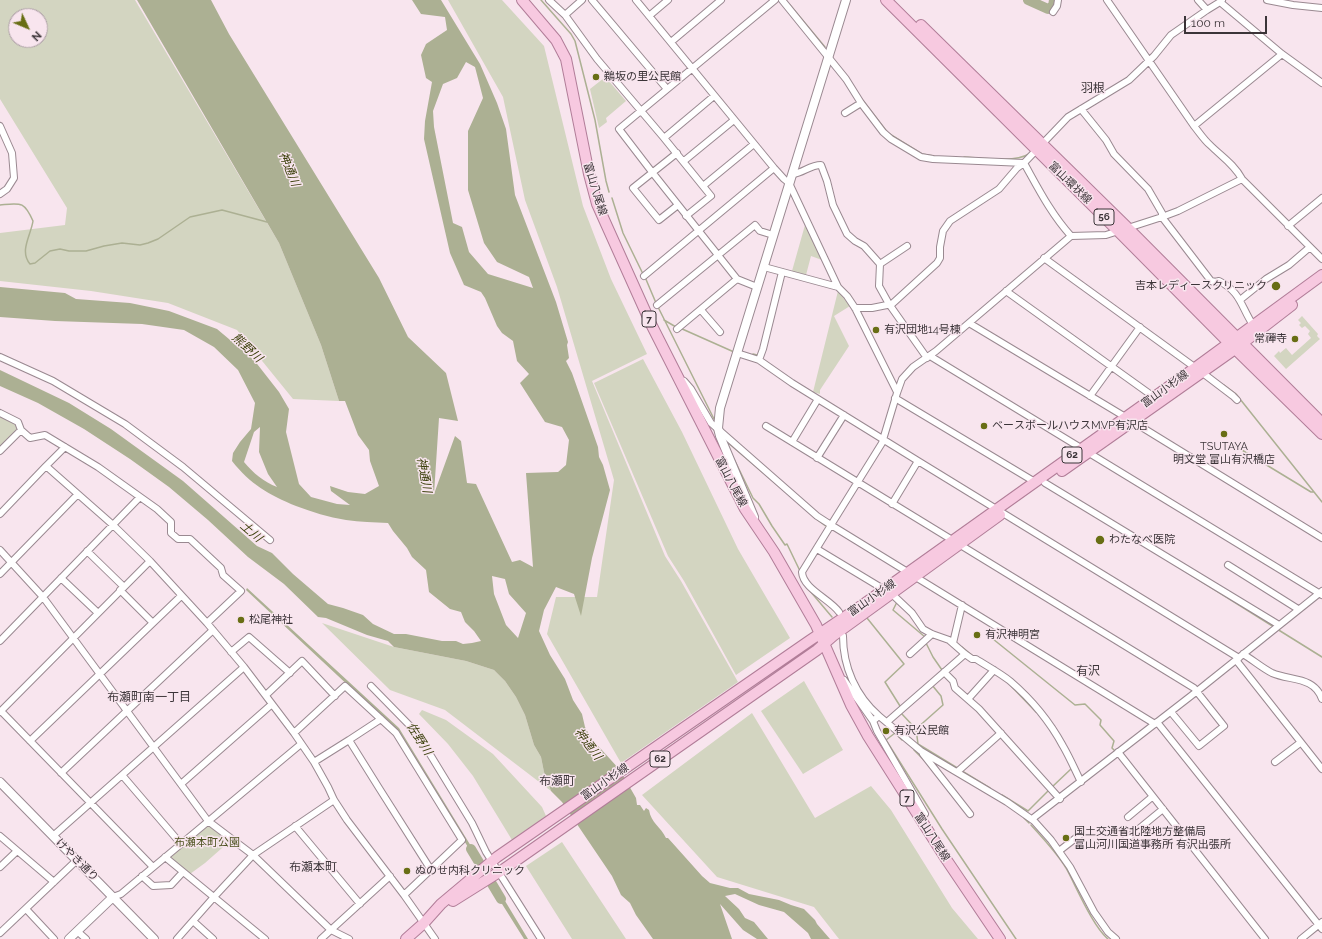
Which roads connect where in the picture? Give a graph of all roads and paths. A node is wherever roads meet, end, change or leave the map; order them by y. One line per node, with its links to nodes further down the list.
1 (522, 0): 92 (main road, 富山八尾線 / 7)
2 (550, 0): 22 (street)
3 (582, 0): 22 (street)
4 (592, 0): 30 (street)
5 (636, 0): 23 (street)
6 (668, 0): 23 (street)
7 (721, 0): 24 (street)
8 (775, 0): 28 (street)
9 (782, 0): 26 (street)
10 (846, 0): 26 (street)
11 (886, 0): 41 (main road, 富山環状線 / 56)
12 (896, 0): 41 (main road, 富山環状線 / 56)
13 (1058, 0): 21 (street)
14 (1107, 0): 27 (street)
15 (1198, 0): 20 (street)
16 (1267, 0): 18 (street)
17 (1221, 1): 20 (street); 25 (street)
18 (1293, 3): 19 (street)
19 (1322, 8)
20 (1207, 10): 27 (street)
21 (1052, 12)
22 (565, 15): 34 (street)
23 (649, 16): 24 (street)
24 (671, 42): 28 (street)
25 (1282, 54): 29 (street); 38 (street)
26 (828, 56): 32 (street); 47 (street)
27 (1149, 60): 33 (street); 38 (street)
28 (692, 68): 30 (street); 31 (street)
29 (1322, 83)
30 (667, 89): 34 (street)
31 (714, 96): 36 (street); 39 (street)
32 (861, 103): 35 (street); 44 (street)
33 (1081, 109): 41 (street); 55 (street)
34 (640, 110): 39 (street); 46 (street)
35 (845, 113)
36 (734, 120): 40 (street); 43 (street)
37 (0, 126): 51 (street)
38 (1194, 126): 48 (street)
39 (664, 138): 42 (street)
40 (754, 144): 45 (street); 50 (street)
41 (1039, 147): 44 (street); 57 (main road, 富山環状線 / 56)
42 (676, 153): 43 (street); 46 (street)
43 (684, 161): 50 (street)
44 (1024, 163): 60 (street); 77 (street)
45 (774, 168): 49 (street); 58 (street)
46 (652, 172): 53 (street); 53 (street)
47 (793, 174): 49 (street); 66 (street)
48 (1242, 179): 55 (street); 56 (street)
49 (789, 183): 59 (street); 73 (street)
50 (703, 186): 54 (street)
51 (0, 194)
52 (1322, 198): 56 (street)
53 (678, 205): 54 (street)
54 (686, 216): 58 (street)
55 (1162, 218): 57 (street); 76 (street)
56 (1288, 226): 62 (street)
57 (1123, 230): 60 (street); 86 (main road, 富山環状線 / 56)
58 (699, 231): 63 (street); 70 (street)
59 (773, 235): 63 (street); 67 (street)
60 (1071, 236): 64 (street)
61 (907, 246): 66 (street)
62 (1310, 247): 65 (street); 76 (street)
63 (719, 255): 71 (street); 78 (street)
64 (1044, 258): 75 (street); 83 (street)
65 (1322, 259)
66 (880, 264): 77 (street)
67 (764, 267): 68 (street); 74 (street)
68 (782, 272): 73 (street); 90 (street)
69 (1322, 275): 82 (main road, 富山小杉線 / 62)
70 (644, 276)
71 (737, 279): 74 (street); 80 (street)
72 (1322, 282): 86 (main road, 富山小杉線 / 62)
73 (838, 286): 79 (street)
74 (757, 287): 87 (street)
75 (1006, 291): 81 (street); 91 (street)
76 (1240, 300): 82 (street)
77 (889, 304): 79 (street); 89 (street)
78 (657, 305)
79 (855, 308): 94 (street)
80 (701, 310): 84 (street); 85 (street)
81 (969, 323): 89 (street); 95 (street)
82 (1253, 325): 86 (main road, 富山小杉線 / 62)
83 (1140, 327): 91 (street); 93 (street)
84 (677, 329)
85 (720, 332)
86 (1235, 343): 93 (main road, 富山小杉線 / 62); 102 (main road, 富山環状線 / 56); 106 (main road, 富山環状線 / 56)
87 (737, 352): 90 (street); 104 (street)
88 (0, 356): 127 (street)
89 (929, 357): 94 (street); 110 (street)
90 (759, 360): 97 (street)
91 (1112, 366): 95 (street); 96 (street)
92 (674, 370): 104 (street); 125 (main road, 富山八尾線 / 7)
93 (1198, 370): 96 (main road, 富山小杉線 / 62); 98 (street); 101 (main road, 富山小杉線 / 62)
94 (896, 395): 107 (street); 116 (street)
95 (1090, 396): 101 (street)
96 (1154, 396): 101 (main road, 富山小杉線 / 62)
97 (818, 399): 100 (street); 108 (street)
98 (1237, 400)
99 (0, 413): 105 (street)
100 (844, 415): 107 (street); 112 (street)
101 (1129, 419): 110 (main road, 富山小杉線 / 62); 126 (street)
102 (1322, 423)
103 (766, 426): 108 (street)
104 (718, 428): 124 (street); 125 (street)
105 (21, 430): 109 (street); 111 (street)
106 (1322, 434)
107 (882, 439): 113 (street); 115 (street)
108 (792, 442): 112 (street)
109 (65, 446): 114 (street); 119 (street)
110 (1084, 450): 116 (main road, 富山小杉線 / 62); 117 (main road, 富山小杉線 / 62); 140 (street)
111 (0, 451)
112 (817, 458): 115 (street)
113 (918, 461): 120 (street); 121 (street)
114 (46, 466): 118 (street); 122 (street)
115 (857, 482): 120 (street); 124 (street)
116 (1035, 482): 121 (main road, 富山小杉線 / 62)
117 (1045, 483): 121 (main road, 富山小杉線 / 62); 150 (street)
118 (77, 495): 123 (street); 133 (street)
119 (140, 497): 123 (street); 149 (street)
120 (892, 504): 128 (street)
121 (999, 511): 128 (main road, 富山小杉線 / 62); 162 (street)
122 (0, 514)
123 (113, 525): 131 (street); 132 (street)
124 (831, 525): 129 (street); 136 (street)
125 (758, 528): 152 (main road, 富山八尾線 / 7)
126 (1322, 538)
127 (270, 540)
128 (955, 543): 136 (main road, 富山小杉線 / 62); 170 (street)
129 (817, 549): 138 (street); 146 (street)
130 (0, 550): 133 (street)
131 (87, 551): 137 (street); 139 (street)
132 (150, 561): 139 (street); 141 (street)
133 (11, 563): 135 (street); 143 (street)
134 (1228, 565): 145 (street)
135 (0, 574)
136 (912, 574): 144 (street); 152 (main road, 富山小杉線 / 62); 158 (main road, 富山小杉線 / 62)
137 (61, 578): 143 (street); 147 (street)
138 (880, 587)
139 (122, 588): 147 (street); 148 (street)
140 (1321, 593): 145 (street)
141 (181, 596): 148 (street); 149 (street)
142 (894, 596): 153 (street)
143 (43, 597): 155 (street); 156 (street)
144 (962, 605): 157 (street); 183 (street)
145 (1298, 609): 150 (street)
146 (839, 612)
147 (98, 613): 155 (street)
148 (153, 623): 168 (street)
149 (207, 623): 151 (street)
150 (1279, 625): 162 (street)
151 (213, 630): 159 (street); 176 (street)
152 (820, 634): 158 (main road, 富山八尾線 / 7); 222 (main road, 富山小杉線 / 62)
153 (932, 634): 157 (street); 160 (street)
154 (842, 636): 179 (street)
155 (73, 638): 168 (street); 177 (street)
156 (0, 642)
157 (953, 643): 161 (street)
158 (821, 647): 163 (main road, 富山八尾線 / 7); 227 (main road, 富山小杉線 / 62)
159 (231, 652): 164 (street); 167 (street)
160 (910, 654)
161 (965, 654): 165 (street); 166 (street)
162 (1239, 657): 170 (street); 174 (street); 188 (street)
163 (831, 661): 181 (street); 209 (main road, 富山八尾線 / 7)
164 (244, 667): 171 (street); 190 (street)
165 (994, 670): 173 (street); 200 (street)
166 (944, 672): 173 (street); 182 (street)
167 (290, 673): 171 (street); 172 (street)
168 (100, 675): 176 (street); 187 (street)
169 (371, 686): 222 (street)
170 (1196, 692): 178 (street); 178 (street)
171 (266, 695): 175 (street)
172 (335, 696): 180 (street); 184 (street)
173 (968, 699): 185 (street)
174 (1322, 699)
175 (272, 704): 184 (street); 201 (street)
176 (127, 711): 190 (street); 196 (street)
177 (0, 712): 187 (street)
178 (1171, 712): 183 (street)
179 (879, 716): 181 (street); 182 (street)
180 (381, 719): 186 (street); 226 (street)
181 (873, 721): 209 (street)
182 (887, 722): 191 (street)
183 (1156, 723): 192 (street); 239 (street)
184 (294, 733): 189 (street)
185 (1001, 733): 197 (street); 203 (street)
186 (349, 740): 193 (street); 226 (street)
187 (30, 741): 196 (street)
188 (1300, 743): 194 (street); 195 (street)
189 (301, 744): 193 (street); 211 (street)
190 (153, 747): 198 (street); 201 (street)
191 (921, 751): 197 (street); 207 (street)
192 (1118, 752): 200 (street); 202 (street)
193 (314, 762): 204 (street)
194 (1274, 762)
195 (1322, 769)
196 (61, 772): 205 (street)
197 (957, 772): 210 (street)
198 (122, 775): 205 (street); 217 (street)
199 (0, 782): 215 (street, けやき通り)
200 (1081, 782): 203 (street)
201 (181, 784): 211 (street)
202 (1152, 797): 206 (street); 208 (street)
203 (1060, 799): 210 (street)
204 (334, 800): 212 (street); 230 (street)
205 (90, 803): 215 (street); 225 (street)
206 (1163, 809): 216 (street); 257 (street)
207 (970, 814)
208 (1128, 817)
209 (920, 819): 255 (main road, 富山八尾線 / 7)
210 (1032, 819): 219 (street)
211 (208, 821): 217 (street); 220 (street)
212 (295, 826): 220 (street); 235 (street)
213 (1081, 834): 219 (street)
214 (0, 836): 218 (street)
215 (53, 836): 223 (street, けやき通り)
216 (1124, 841)
217 (181, 844): 221 (street)
218 (18, 851): 224 (street); 231 (street)
219 (1059, 851): 256 (street)
220 (253, 855): 234 (street); 240 (street)
221 (165, 857): 225 (street); 228 (street)
222 (494, 859): 227 (street); 238 (main road, 富山小杉線 / 62)
223 (76, 860): 231 (street); 233 (street, けやき通り)
224 (0, 867)
225 (152, 867): 229 (street)
226 (431, 870): 232 (street)
227 (501, 870): 238 (main road, 富山小杉線 / 62); 254 (street)
228 (184, 872): 229 (street); 234 (street)
229 (142, 876): 233 (street)
230 (390, 876): 232 (street); 235 (street)
231 (54, 882): 236 (street)
232 (404, 895): 238 (street)
233 (113, 897): 241 (street); 246 (street, けやき通り)
234 (214, 897): 237 (street); 249 (street)
235 (360, 904): 240 (street)
236 (26, 909): 242 (street); 243 (street)
237 (193, 921): 247 (street); 248 (street)
238 (424, 923): 252 (main road, 富山小杉線 / 62); 253 (street)
239 (1321, 926): 258 (street)
240 (331, 930): 250 (street); 251 (street)
241 (77, 931): 244 (street); 245 (street)
242 (0, 933)
243 (54, 939)
244 (69, 939)
245 (86, 939)
246 (154, 939)
247 (177, 939)
248 (212, 939)
249 (266, 939)
250 (321, 939)
251 (349, 939)
252 (406, 939)
253 (435, 939)
254 (541, 939)
255 (1000, 939)
256 (1116, 939)
257 (1265, 939)
258 (1301, 939)

